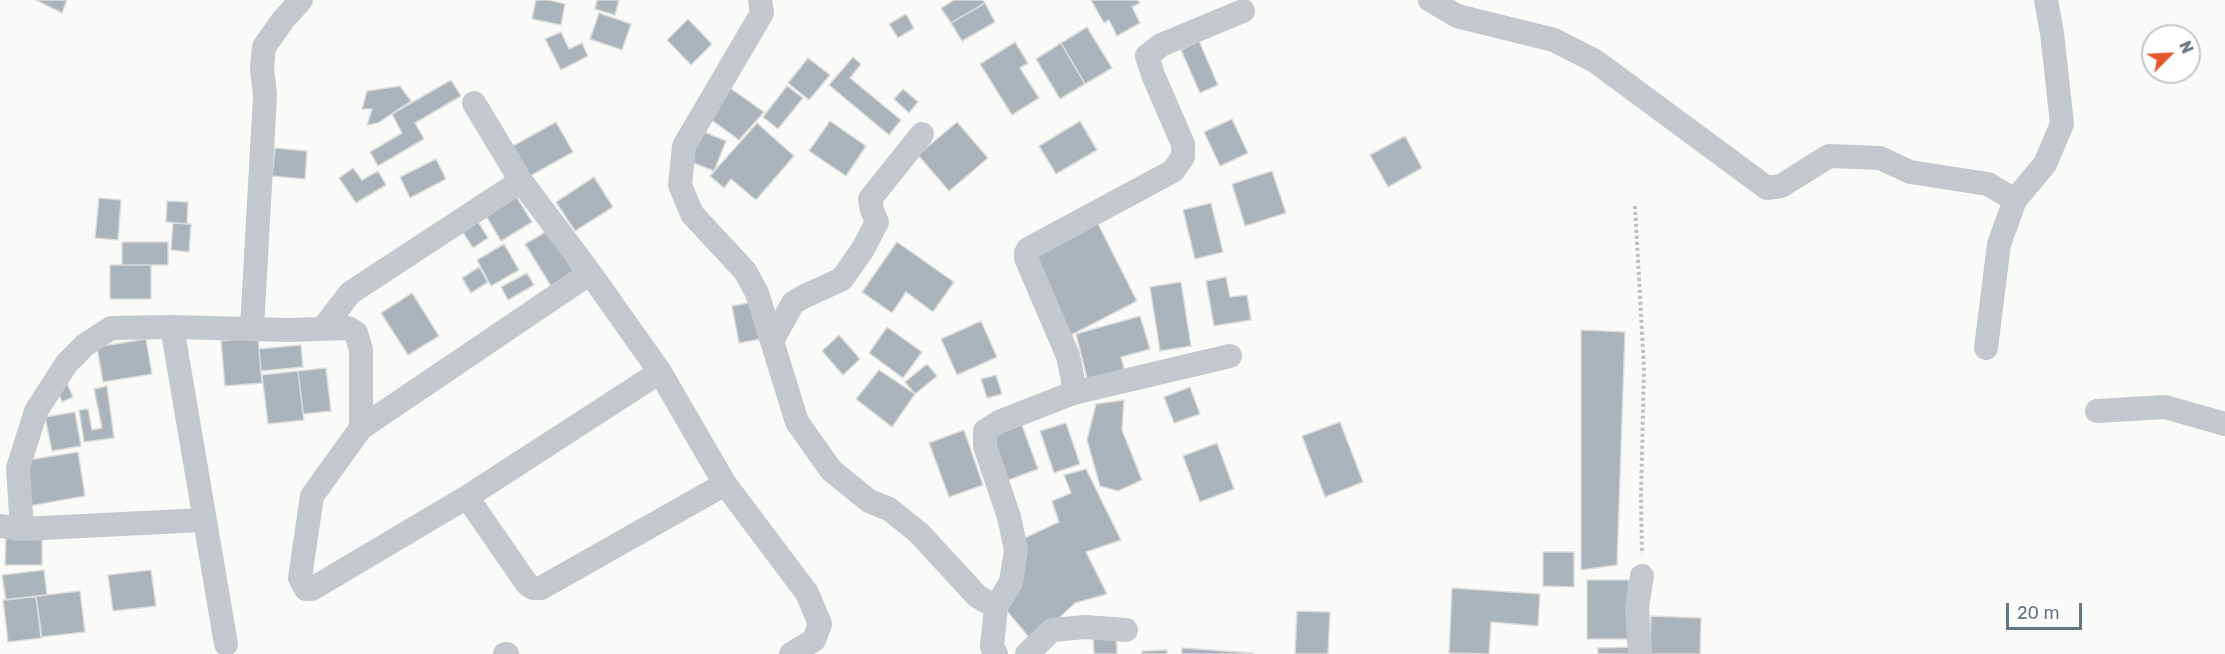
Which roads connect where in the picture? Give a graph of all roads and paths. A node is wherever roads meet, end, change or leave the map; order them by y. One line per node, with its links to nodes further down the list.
1 (301, 0): 14 (street)
2 (760, 0): 15 (street)
3 (1430, 0): 9 (street)
4 (2046, 0): 9 (street)
5 (1243, 11): 19 (street)
6 (474, 103): 8 (street)
7 (922, 134): 15 (street)
8 (521, 181): 11 (street); 13 (street)
9 (2015, 200): 16 (street)
10 (1635, 206): 27 (path)
11 (590, 273): 18 (street); 22 (street)
12 (172, 327): 14 (street); 25 (street); 26 (street)
13 (324, 327): 14 (street); 22 (street)
14 (252, 328)
15 (772, 341): 28 (street)
16 (1986, 348)
17 (1230, 356): 19 (street)
18 (660, 372): 23 (street); 24 (street)
19 (1073, 393): 28 (street)
20 (2097, 411): 21 (street)
21 (2225, 424)
22 (361, 428): 24 (street)
23 (725, 484): 24 (street); 31 (street)
24 (466, 497)
25 (203, 520): 26 (street); 30 (street)
26 (11, 528)
27 (1642, 576): 34 (street)
28 (996, 607): 32 (street)
29 (1126, 630): 33 (street)
30 (226, 644)
31 (790, 654)
32 (996, 654)
33 (1027, 654)
34 (1640, 654)

